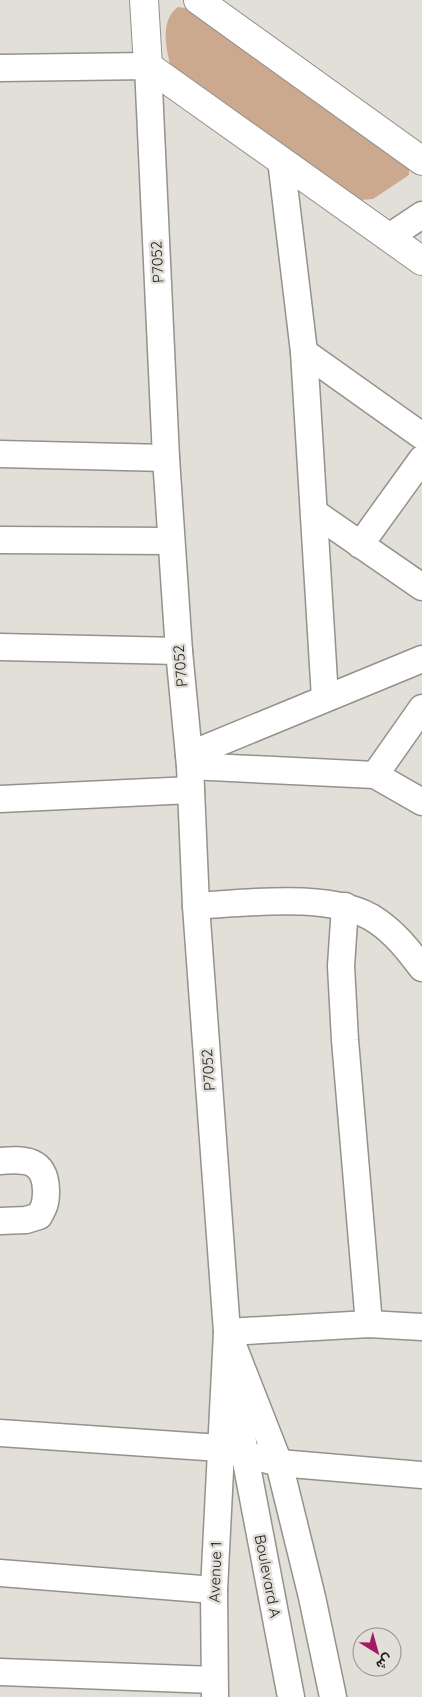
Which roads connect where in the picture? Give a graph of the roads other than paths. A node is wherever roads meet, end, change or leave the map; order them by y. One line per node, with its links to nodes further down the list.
1 (144, 0): 3 (street, P7052)
2 (198, 0): 6 (street)
3 (148, 66): 4 (street); 5 (street); 13 (street, P7052)
4 (0, 68)
5 (281, 160): 8 (street); 10 (street)
6 (422, 161)
7 (422, 215): 8 (street)
8 (389, 237): 9 (street)
9 (422, 260)
10 (304, 352): 11 (street); 15 (street)
11 (422, 436)
12 (0, 454): 13 (street)
13 (166, 458): 17 (street, P7052)
14 (422, 459): 18 (street)
15 (314, 513): 18 (street); 23 (street)
16 (0, 540): 17 (street)
17 (171, 540): 21 (street, P7052)
18 (360, 544): 19 (street)
19 (422, 587)
20 (0, 647): 21 (street)
21 (179, 651): 25 (street, P7052)
22 (422, 659): 23 (street)
23 (325, 698): 25 (street)
24 (422, 708): 26 (street)
25 (190, 770): 26 (street); 27 (street); 29 (street, P7052)
26 (375, 775): 28 (street)
27 (0, 799)
28 (422, 802)
29 (196, 906): 30 (street); 36 (street, P7052)
30 (345, 906): 31 (street); 34 (street)
31 (422, 968)
32 (0, 1161): 33 (street)
33 (0, 1221)
34 (369, 1324): 35 (street); 36 (street)
35 (422, 1327)
36 (228, 1332): 38 (street, P7052); 39 (street, P7052); 40 (street, P7052)
37 (0, 1433): 38 (street)
38 (220, 1448): 39 (street); 43 (street, Avenue 1)
39 (245, 1456): 40 (street); 45 (street, Boulevard A)
40 (279, 1463): 41 (street); 44 (street)
41 (422, 1475)
42 (0, 1573): 43 (street)
43 (214, 1590): 47 (street, Avenue 1)
44 (312, 1597): 45 (street); 50 (street)
45 (286, 1668): 48 (street); 49 (street, Boulevard A)
46 (0, 1672): 47 (street)
47 (214, 1689)
48 (276, 1697)
49 (291, 1697)
50 (333, 1697)

